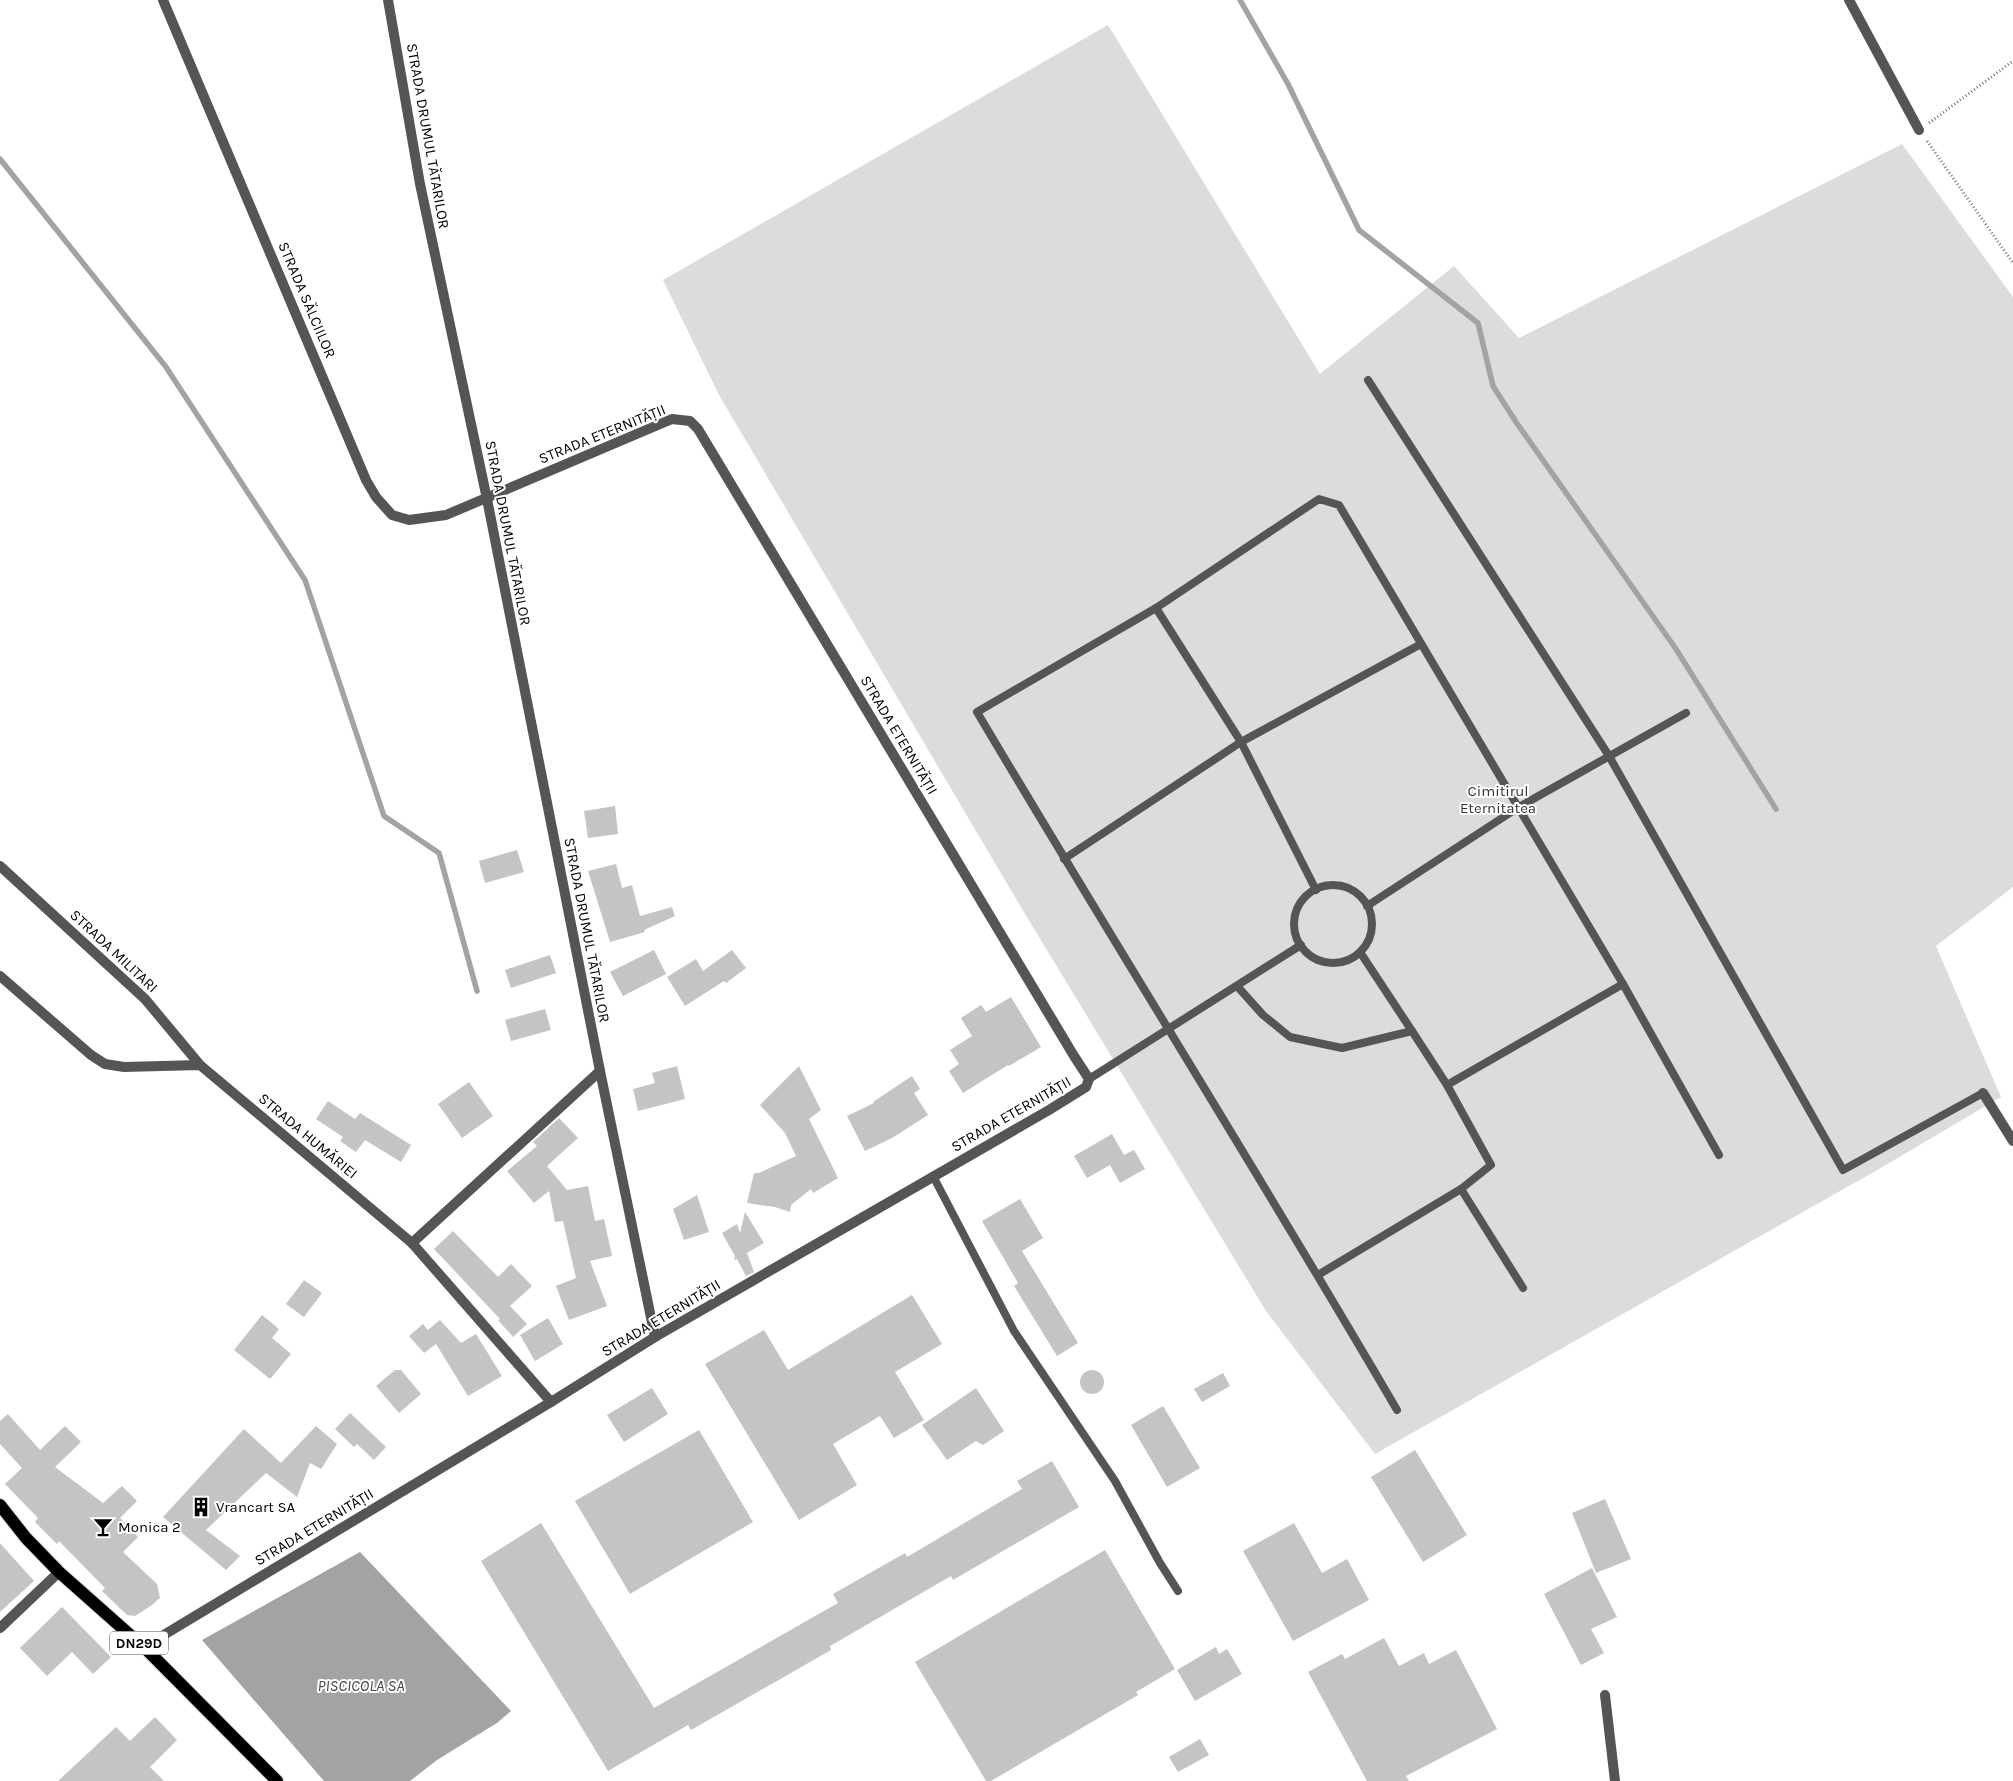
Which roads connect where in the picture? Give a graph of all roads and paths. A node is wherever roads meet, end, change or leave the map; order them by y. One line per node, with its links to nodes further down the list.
1 (163, 0): 8 (street, STRADA SĂLCIILOR)
2 (388, 0): 8 (street, STRADA DRUMUL TĂTARILOR)
3 (1849, 0): 5 (street)
4 (2013, 61): 5 (path)
5 (1919, 130): 6 (path)
6 (2013, 263)
7 (1368, 380): 13 (lane)
8 (487, 499): 27 (street, STRADA DRUMUL TĂTARILOR); 28 (street, STRADA ETERNITĂȚII)
9 (1156, 608): 10 (lane); 12 (lane); 15 (lane)
10 (1421, 644): 12 (lane); 14 (lane)
11 (1686, 714): 13 (lane)
12 (1241, 742): 15 (lane); 17 (lane)
13 (1609, 756): 14 (lane); 30 (lane)
14 (1519, 807): 18 (lane); 22 (lane)
15 (1064, 859): 24 (lane)
16 (0, 866): 26 (street, STRADA MILITARI)
17 (1316, 890): 18 (lane); 19 (lane)
18 (1367, 906): 20 (lane)
19 (1301, 945): 20 (lane); 23 (lane)
20 (1360, 952): 25 (lane)
21 (0, 976): 26 (street)
22 (1623, 984): 29 (lane); 32 (lane)
23 (1236, 986): 24 (lane); 25 (lane)
24 (1169, 1028): 28 (lane); 36 (lane)
25 (1412, 1031): 29 (lane)
26 (200, 1065): 35 (street, STRADA HUMĂRIEI)
27 (600, 1071): 35 (street); 38 (street, STRADA DRUMUL TĂTARILOR)
28 (1089, 1079): 33 (street, STRADA ETERNITĂȚII)
29 (1447, 1085): 34 (lane)
30 (1983, 1093): 31 (street)
31 (2013, 1141)
32 (1719, 1155)
33 (933, 1176): 38 (street, STRADA ETERNITĂȚII); 43 (lane)
34 (1461, 1189): 36 (lane); 37 (lane)
35 (412, 1244): 39 (street, STRADA HUMĂRIEI)
36 (1318, 1275): 40 (lane)
37 (1523, 1288)
38 (656, 1337): 39 (street, STRADA ETERNITĂȚII)
39 (551, 1402): 45 (street, STRADA ETERNITĂȚII)
40 (1397, 1410)
41 (0, 1505): 42 (main road, DN29D)
42 (59, 1572): 44 (street); 45 (main road, DN29D)
43 (1178, 1591)
44 (0, 1628)
45 (147, 1650): 47 (main road, DN29D)
46 (1605, 1695): 48 (street)
47 (277, 1781)
48 (1615, 1781)

